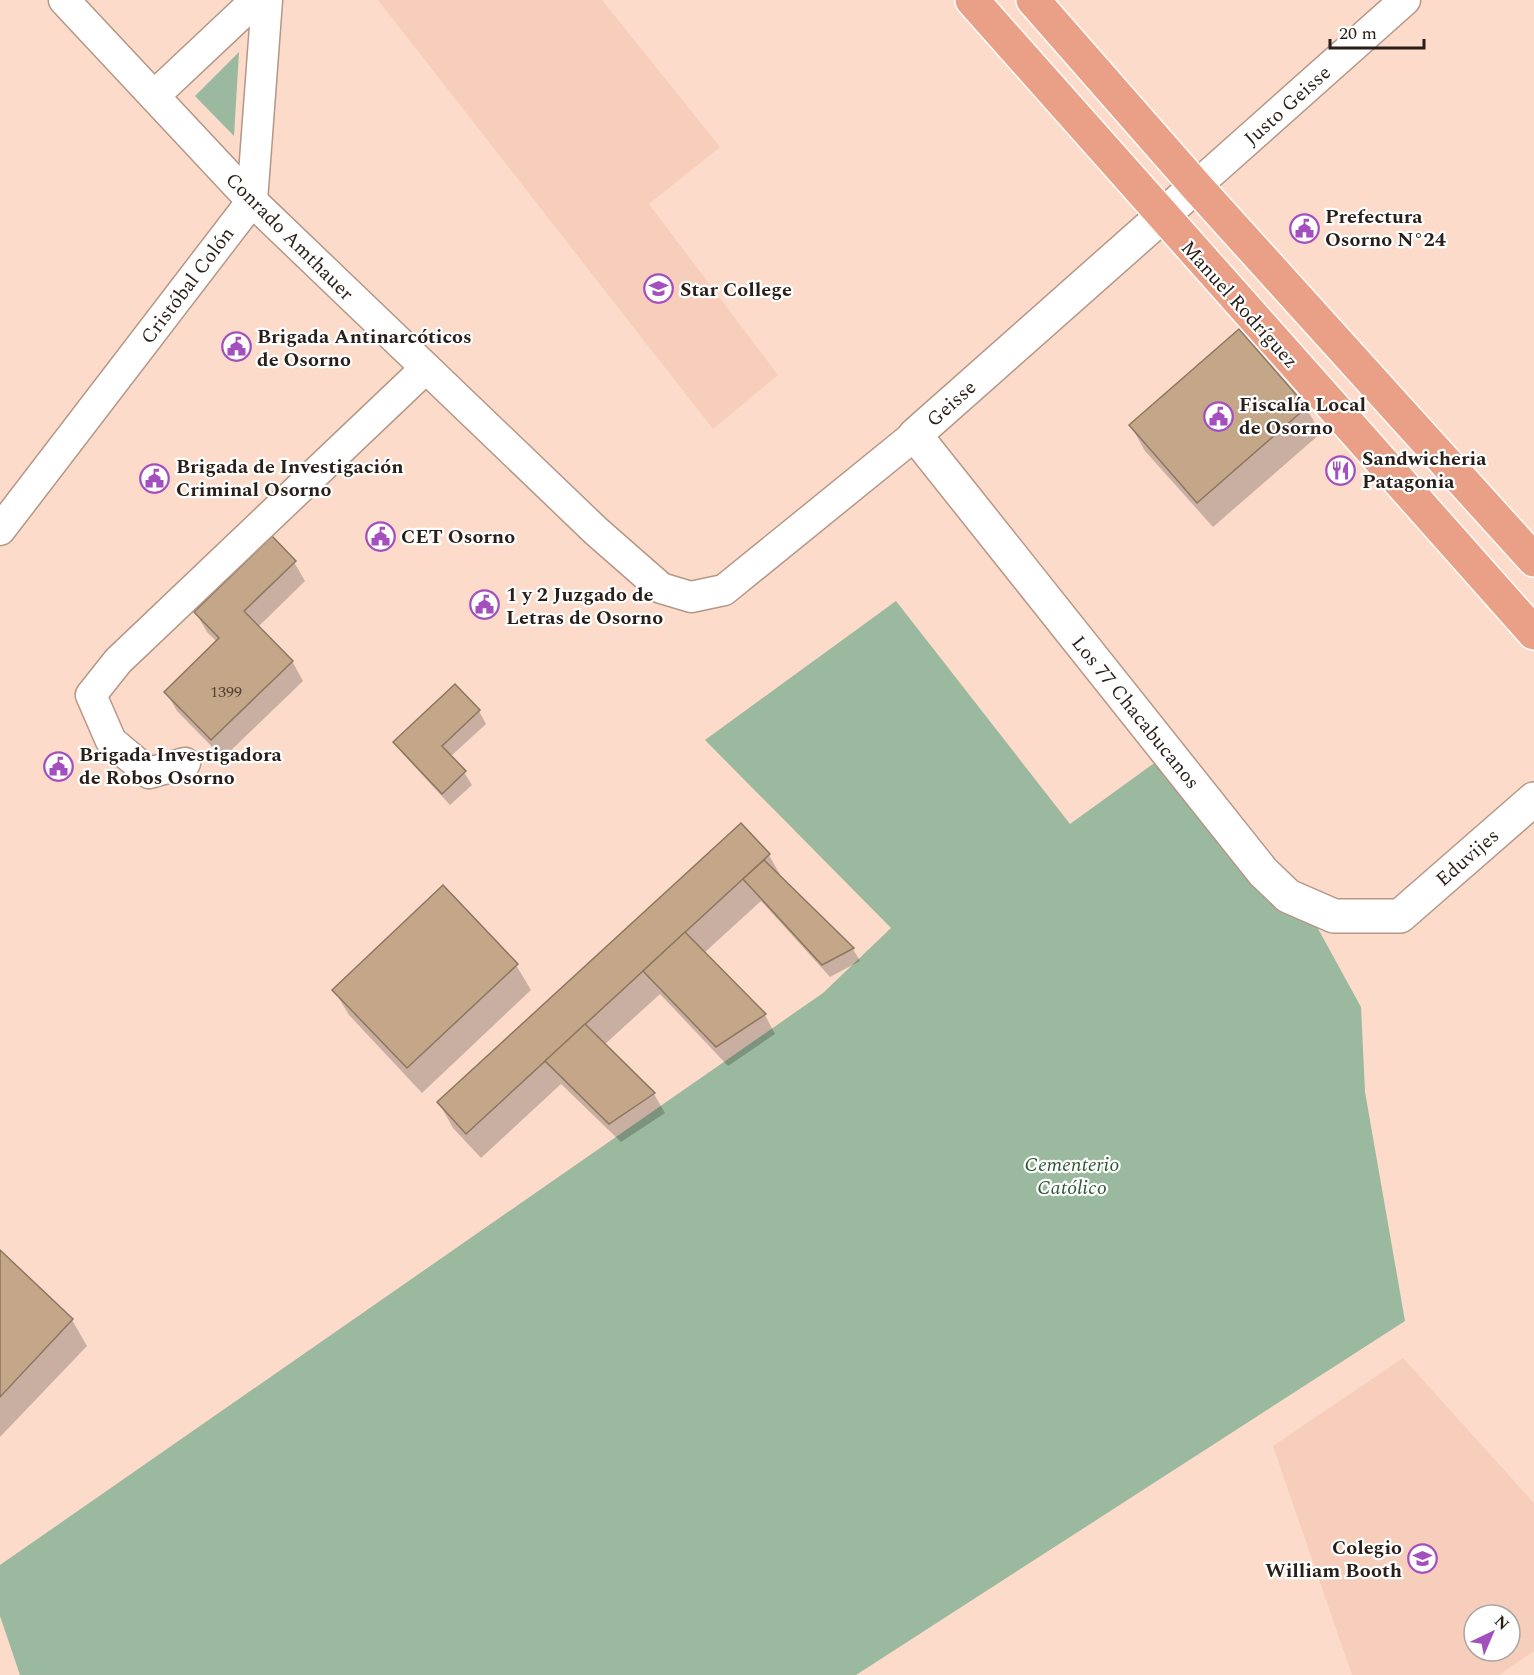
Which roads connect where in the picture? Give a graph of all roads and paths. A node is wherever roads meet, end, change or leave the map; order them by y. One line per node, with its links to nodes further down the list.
1 (64, 0): 7 (street, Conrado Amthauer)
2 (256, 0): 7 (street)
3 (267, 0): 9 (street)
4 (972, 0): 10 (main road, Manuel Rodríguez)
5 (1033, 0): 8 (main road)
6 (1405, 0): 8 (street, Justo Geisse)
7 (154, 96): 9 (street, Conrado Amthauer)
8 (1196, 186): 10 (street, Geisse); 14 (main road)
9 (252, 201): 11 (street, Conrado Amthauer); 13 (street, Cristóbal Colón)
10 (1162, 216): 12 (street, Geisse); 16 (main road, Manuel Rodríguez)
11 (426, 368): 15 (street, Conrado Amthauer); 17 (street)
12 (915, 435): 15 (street, Geisse); 19 (street, Los 77 Chacabucanos)
13 (0, 530)
14 (1534, 560)
15 (691, 597)
16 (1534, 633)
17 (185, 763)
18 (1534, 798): 19 (street, Eduvijes)
19 (1400, 916)

